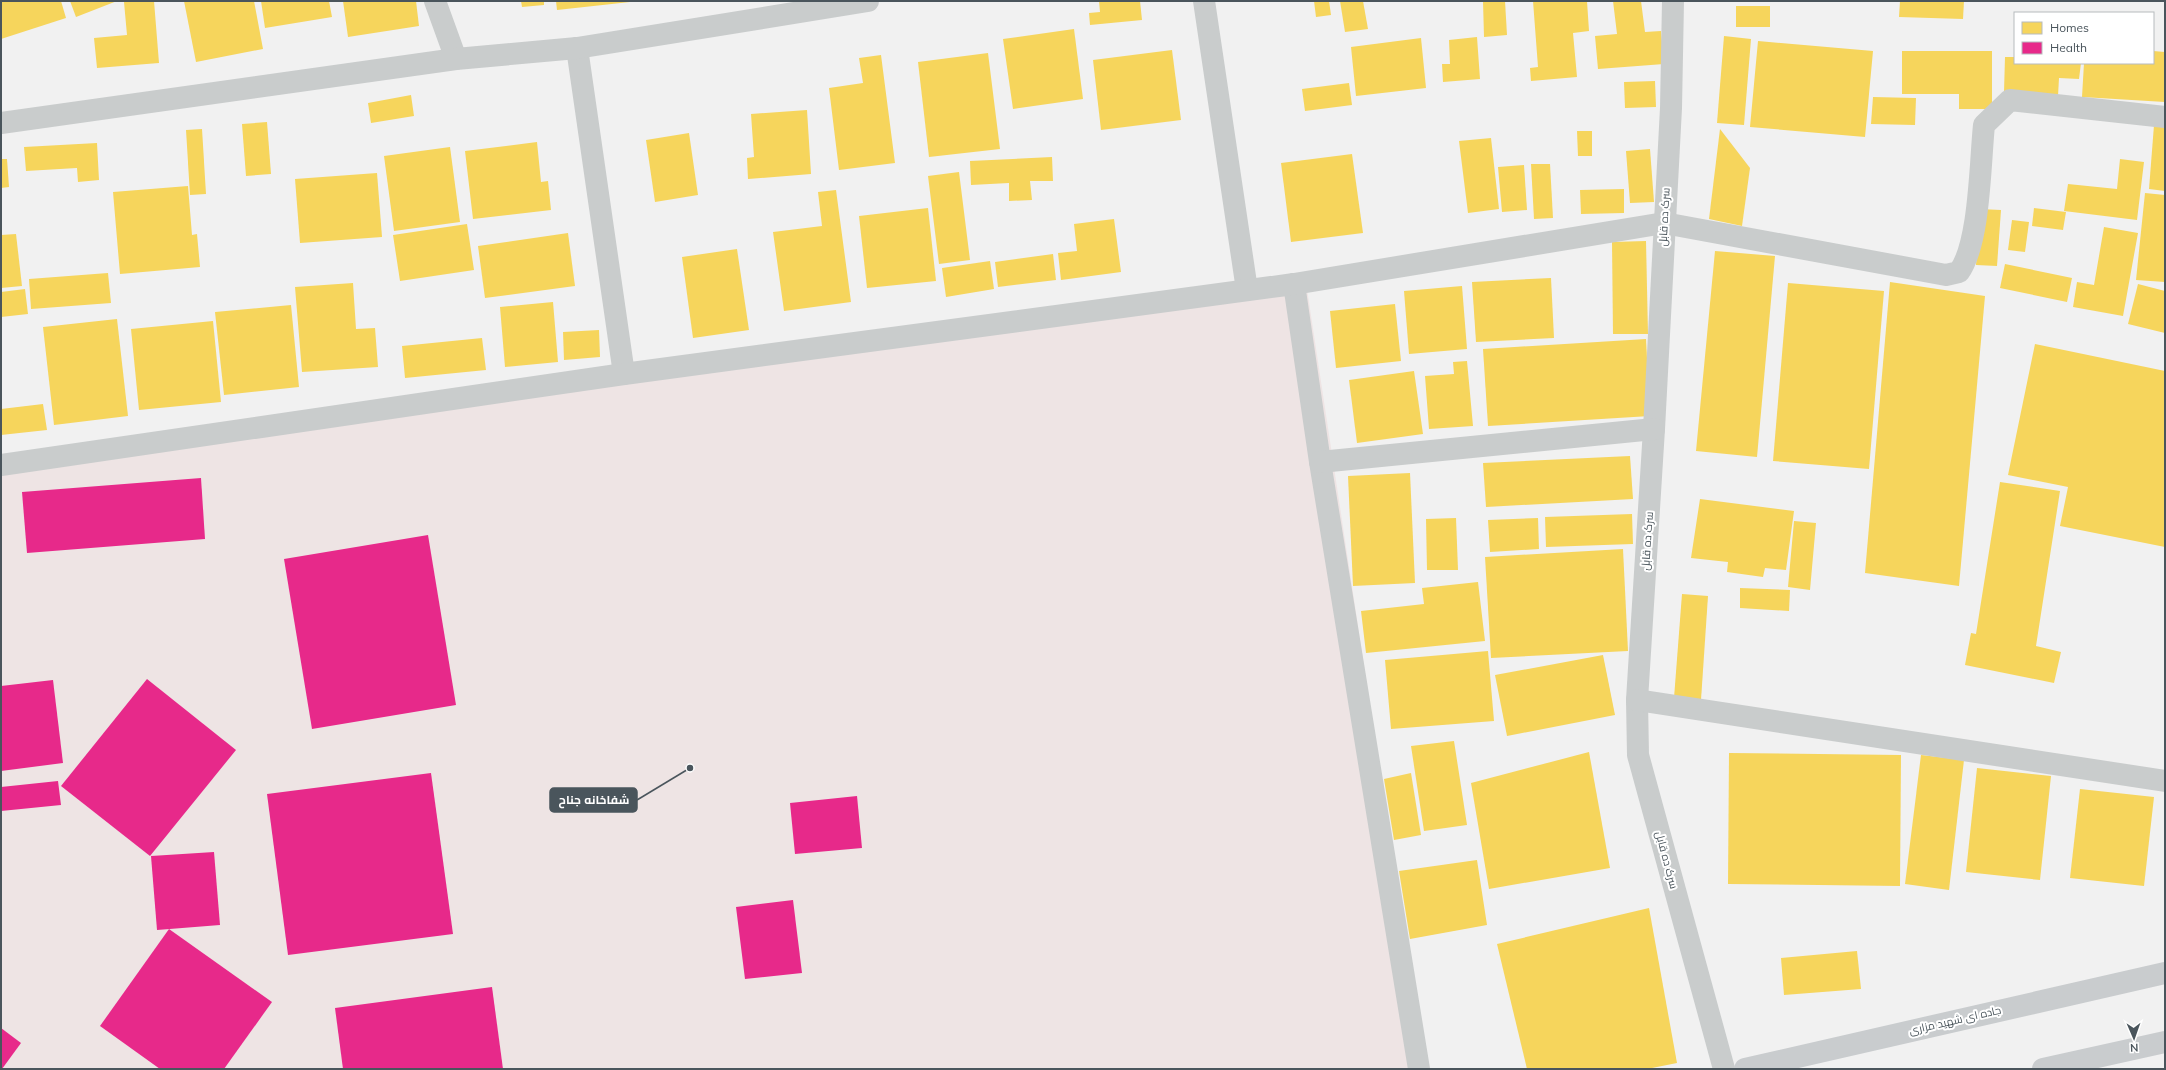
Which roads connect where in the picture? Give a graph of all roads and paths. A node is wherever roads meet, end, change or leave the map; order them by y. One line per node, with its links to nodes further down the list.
1 (435, 1): 6 (street)
2 (868, 1): 5 (street)
3 (1204, 1): 11 (street)
4 (1673, 1): 9 (street, سرک ده قابل)
5 (577, 48): 6 (street); 12 (street)
6 (456, 59): 8 (street)
7 (2165, 117): 9 (street)
8 (1, 123)
9 (1664, 223): 10 (street); 13 (street, سرک ده قابل)
10 (1294, 284): 11 (street); 14 (street)
11 (1247, 290): 12 (street)
12 (624, 374): 15 (street)
13 (1654, 429): 14 (street); 16 (street, سرک ده قابل)
14 (1320, 462): 20 (street)
15 (1, 465)
16 (1636, 700): 17 (street); 21 (street, سرک ده قابل)
17 (2165, 781)
18 (2165, 973): 22 (main road, جاده ای شهید مزاری)
19 (2165, 1042): 23 (main road)
20 (1419, 1069)
21 (1724, 1069)
22 (1745, 1069)
23 (2043, 1069)

